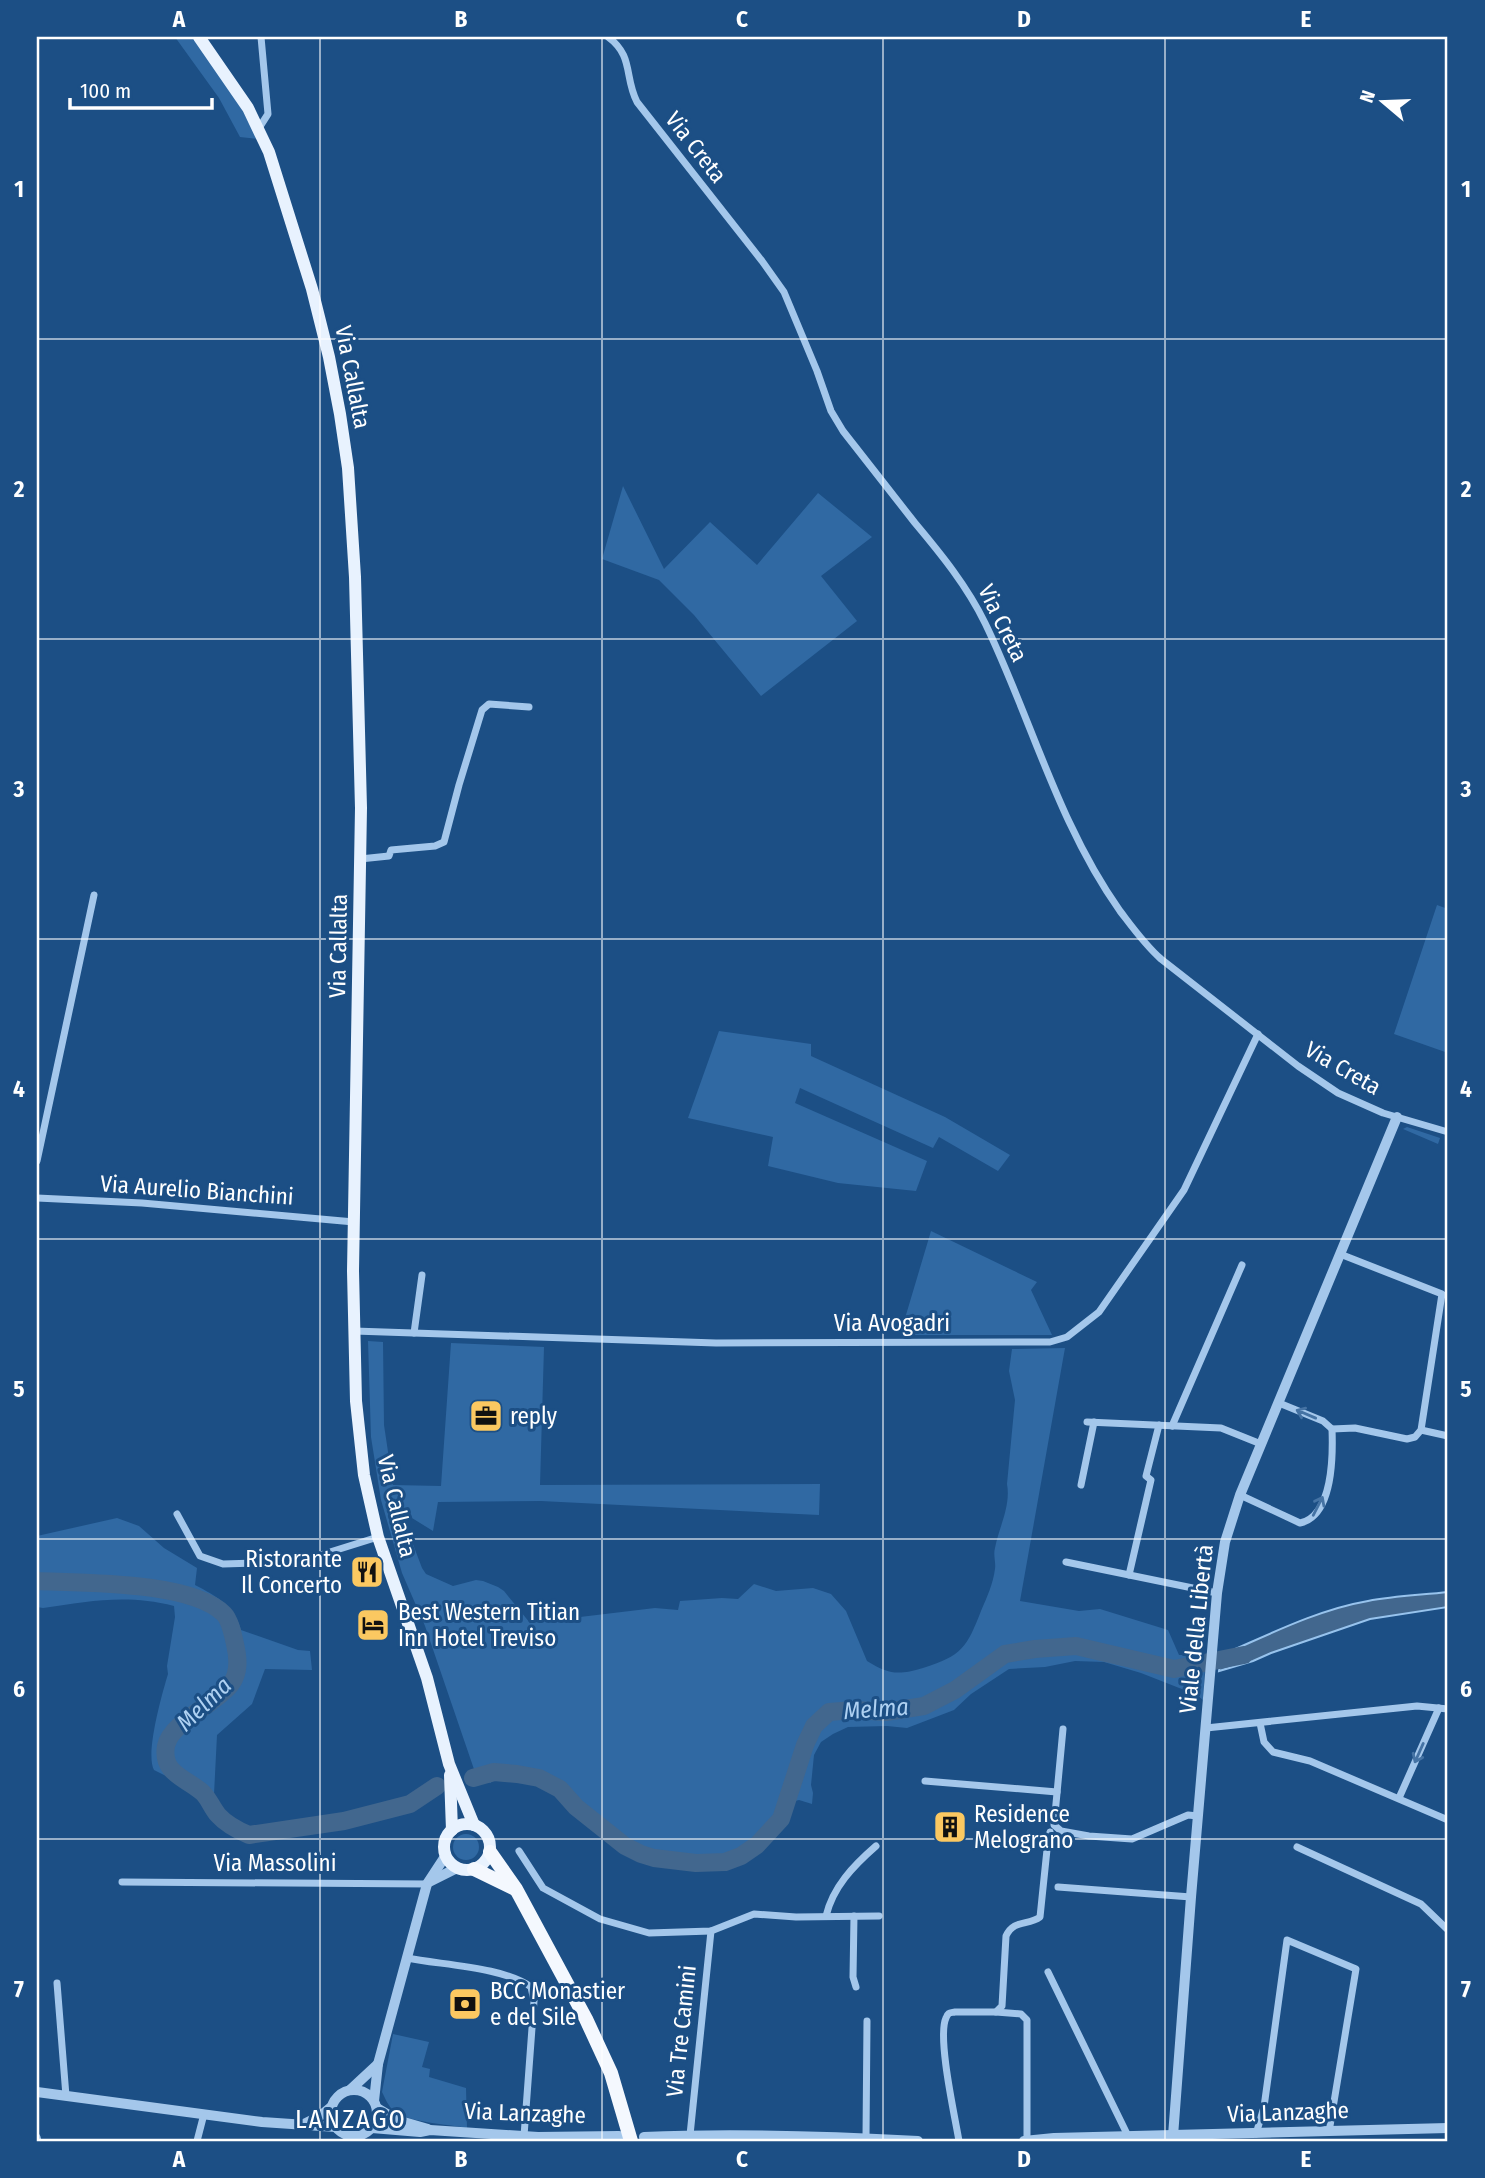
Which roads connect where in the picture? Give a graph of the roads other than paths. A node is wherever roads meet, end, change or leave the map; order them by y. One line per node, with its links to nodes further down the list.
1 (199, 37): 4 (main road, Via Callalta)
2 (261, 37): 4 (street)
3 (607, 37): 8 (street, Via Creta)
4 (259, 128): 6 (main road, Via Callalta)
5 (529, 707): 6 (street)
6 (360, 859): 13 (main road, Via Callalta)
7 (94, 895): 11 (street)
8 (1258, 1034): 9 (street, Via Creta); 18 (street, Via Avogadri)
9 (1397, 1117): 10 (street, Via Creta); 14 (street, Viale della Libertà)
10 (1448, 1132)
11 (37, 1161)
12 (37, 1198): 13 (street, Via Aurelio Bianchini)
13 (354, 1222): 17 (main road, Via Callalta)
14 (1340, 1254): 19 (street, Viale della Libertà); 23 (street)
15 (1242, 1265): 21 (street)
16 (422, 1275): 18 (street)
17 (354, 1331): 18 (street, Via Avogadri); 29 (main road, Via Callalta)
18 (414, 1333)
19 (1279, 1403): 22 (street, one-way to 19); 25 (street, Viale della Libertà)
20 (1159, 1425): 21 (street); 26 (street); 31 (street)
21 (1172, 1426): 25 (street)
22 (1332, 1429): 23 (street); 27 (street, one-way to 22)
23 (1421, 1430): 24 (street)
24 (1448, 1436)
25 (1261, 1444): 27 (street, Viale della Libertà)
26 (1081, 1485)
27 (1240, 1495): 32 (street, Viale della Libertà)
28 (177, 1514): 29 (street)
29 (379, 1537): 38 (main road, Via Callalta)
30 (1066, 1562): 31 (street)
31 (1129, 1575): 32 (street)
32 (1217, 1593): 36 (street, Viale della Libertà)
33 (1439, 1708): 34 (street); 35 (street); 41 (street, one-way to 41)
34 (1448, 1709)
35 (1260, 1723): 36 (street); 41 (street)
36 (1206, 1728): 42 (street, Viale della Libertà)
37 (1063, 1729): 40 (street)
38 (449, 1764): 44 (main road, Via Callalta); 46 (main road, Via Callalta)
39 (925, 1781): 40 (street)
40 (1057, 1793): 45 (street)
41 (1399, 1798): 43 (street)
42 (1198, 1816): 45 (street); 58 (street, Viale della Libertà)
43 (1448, 1820)
44 (474, 1825): 46 (main road); 50 (main road)
45 (1052, 1828): 68 (street)
46 (452, 1830): 51 (main road)
47 (876, 1846): 59 (street)
48 (1297, 1847): 62 (street)
49 (519, 1851): 63 (street)
50 (490, 1852): 53 (main road); 57 (highway)
51 (446, 1855): 52 (main road); 55 (street)
52 (457, 1868): 53 (main road); 55 (street)
53 (474, 1869): 57 (highway)
54 (122, 1882): 55 (street, Via Massolini)
55 (427, 1884): 64 (street)
56 (1058, 1887): 58 (street)
57 (516, 1889): 91 (highway)
58 (1191, 1897): 86 (street, Viale della Libertà)
59 (826, 1916): 60 (street); 63 (street)
60 (854, 1916): 61 (street); 67 (street)
61 (879, 1916)
62 (1448, 1930)
63 (711, 1931): 84 (street, Via Tre Camini)
64 (407, 1958): 70 (street); 85 (street)
65 (1048, 1972): 93 (street)
66 (57, 1983): 73 (street)
67 (856, 1987)
68 (996, 2012): 97 (street, Via Lanzaghe); 98 (street, Via Lanzaghe)
69 (867, 2021): 88 (street)
70 (378, 2064): 71 (street); 74 (street)
71 (350, 2090): 74 (street); 75 (street)
72 (37, 2092): 73 (street)
73 (66, 2096): 76 (street)
74 (375, 2105): 78 (street); 80 (street, Via Lanzaghe)
75 (331, 2108): 77 (street); 82 (street)
76 (204, 2114): 77 (street); 95 (street)
77 (300, 2126): 82 (street)
78 (372, 2128): 80 (street, Via Lanzaghe); 90 (street)
79 (1448, 2128): 87 (street, Via Lanzaghe)
80 (430, 2130): 85 (street, Via Lanzaghe)
81 (1329, 2132): 83 (street); 87 (street, Via Lanzaghe); 89 (street, Via Lanzaghe)
82 (339, 2133): 90 (street)
83 (1256, 2134): 86 (street, Via Lanzaghe); 89 (street, Via Lanzaghe)
84 (691, 2135): 91 (street, Via Lanzaghe); 92 (street, Via Lanzaghe)
85 (524, 2136): 91 (street, Via Lanzaghe)
86 (1173, 2136): 93 (street, Via Lanzaghe)
87 (1388, 2136)
88 (866, 2137): 92 (street, Via Lanzaghe); 96 (street, Via Lanzaghe)
89 (1286, 2137)
90 (359, 2138)
91 (622, 2138)
92 (718, 2138)
93 (1130, 2139): 94 (street, Via Lanzaghe)
94 (1054, 2140): 98 (street, Via Lanzaghe)
95 (197, 2141)
96 (915, 2141)
97 (959, 2141)
98 (1025, 2141)

